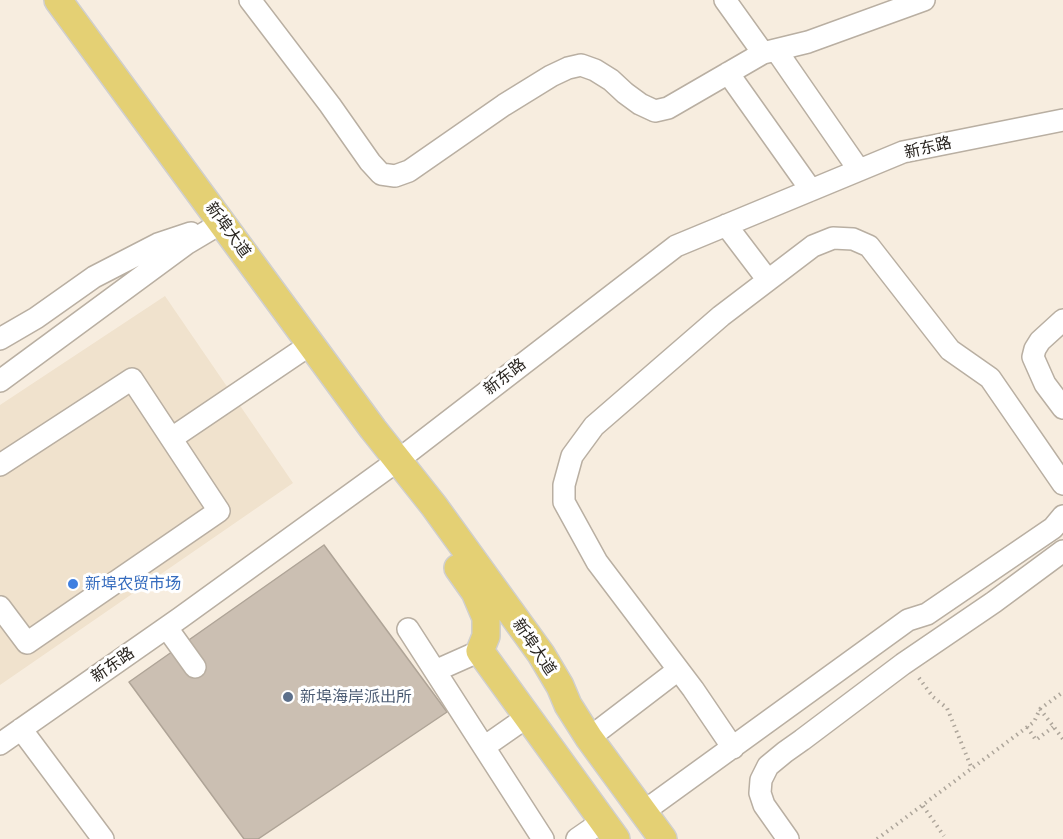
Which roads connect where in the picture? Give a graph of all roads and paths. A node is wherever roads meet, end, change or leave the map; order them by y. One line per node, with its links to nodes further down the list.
1 (58, 0): 10 (main road, 新埠大道)
2 (250, 0): 6 (street)
3 (724, 0): 5 (street)
4 (924, 0): 5 (street)
5 (769, 52): 6 (street); 8 (street)
6 (728, 73): 9 (street)
7 (1063, 120): 8 (street, 新东路)
8 (859, 170): 9 (street, 新东路)
9 (811, 190): 11 (street, 新东路)
10 (223, 222): 14 (street); 15 (main road, 新埠大道); 16 (street)
11 (726, 225): 12 (street); 19 (street, 新东路)
12 (767, 279): 21 (street); 30 (street)
13 (1063, 320): 17 (street)
14 (0, 339)
15 (311, 344): 18 (street); 19 (main road, 新埠大道)
16 (0, 381)
17 (1063, 408)
18 (172, 438): 20 (street); 24 (street)
19 (397, 461): 25 (street, 新东路); 27 (main road, 新埠大道); 38 (main road, 新埠大道)
20 (0, 465)
21 (1063, 484)
22 (1063, 516): 42 (street)
23 (1063, 551): 28 (street)
24 (0, 608)
25 (167, 628): 29 (street); 37 (street, 新东路)
26 (408, 628): 31 (street)
27 (480, 651): 31 (street); 34 (main road)
28 (907, 662): 43 (path); 52 (street)
29 (195, 667)
30 (678, 670): 38 (street); 42 (street)
31 (435, 671): 41 (street)
32 (1063, 692): 33 (path)
33 (1040, 709): 35 (path); 36 (path)
34 (527, 717): 41 (street); 46 (main road)
35 (1026, 727): 36 (path); 43 (path)
36 (1053, 727): 39 (path)
37 (21, 729): 40 (street, 新东路); 48 (street)
38 (589, 738): 45 (main road, 新埠大道)
39 (1063, 739)
40 (0, 744)
41 (484, 747): 49 (street)
42 (733, 748): 45 (street)
43 (972, 769): 44 (path)
44 (923, 806): 47 (path); 53 (path)
45 (643, 812): 51 (main road, 新埠大道)
46 (609, 830): 50 (street)
47 (944, 836)
48 (103, 839)
49 (543, 839)
50 (577, 839)
51 (663, 839)
52 (788, 839)
53 (877, 839)

